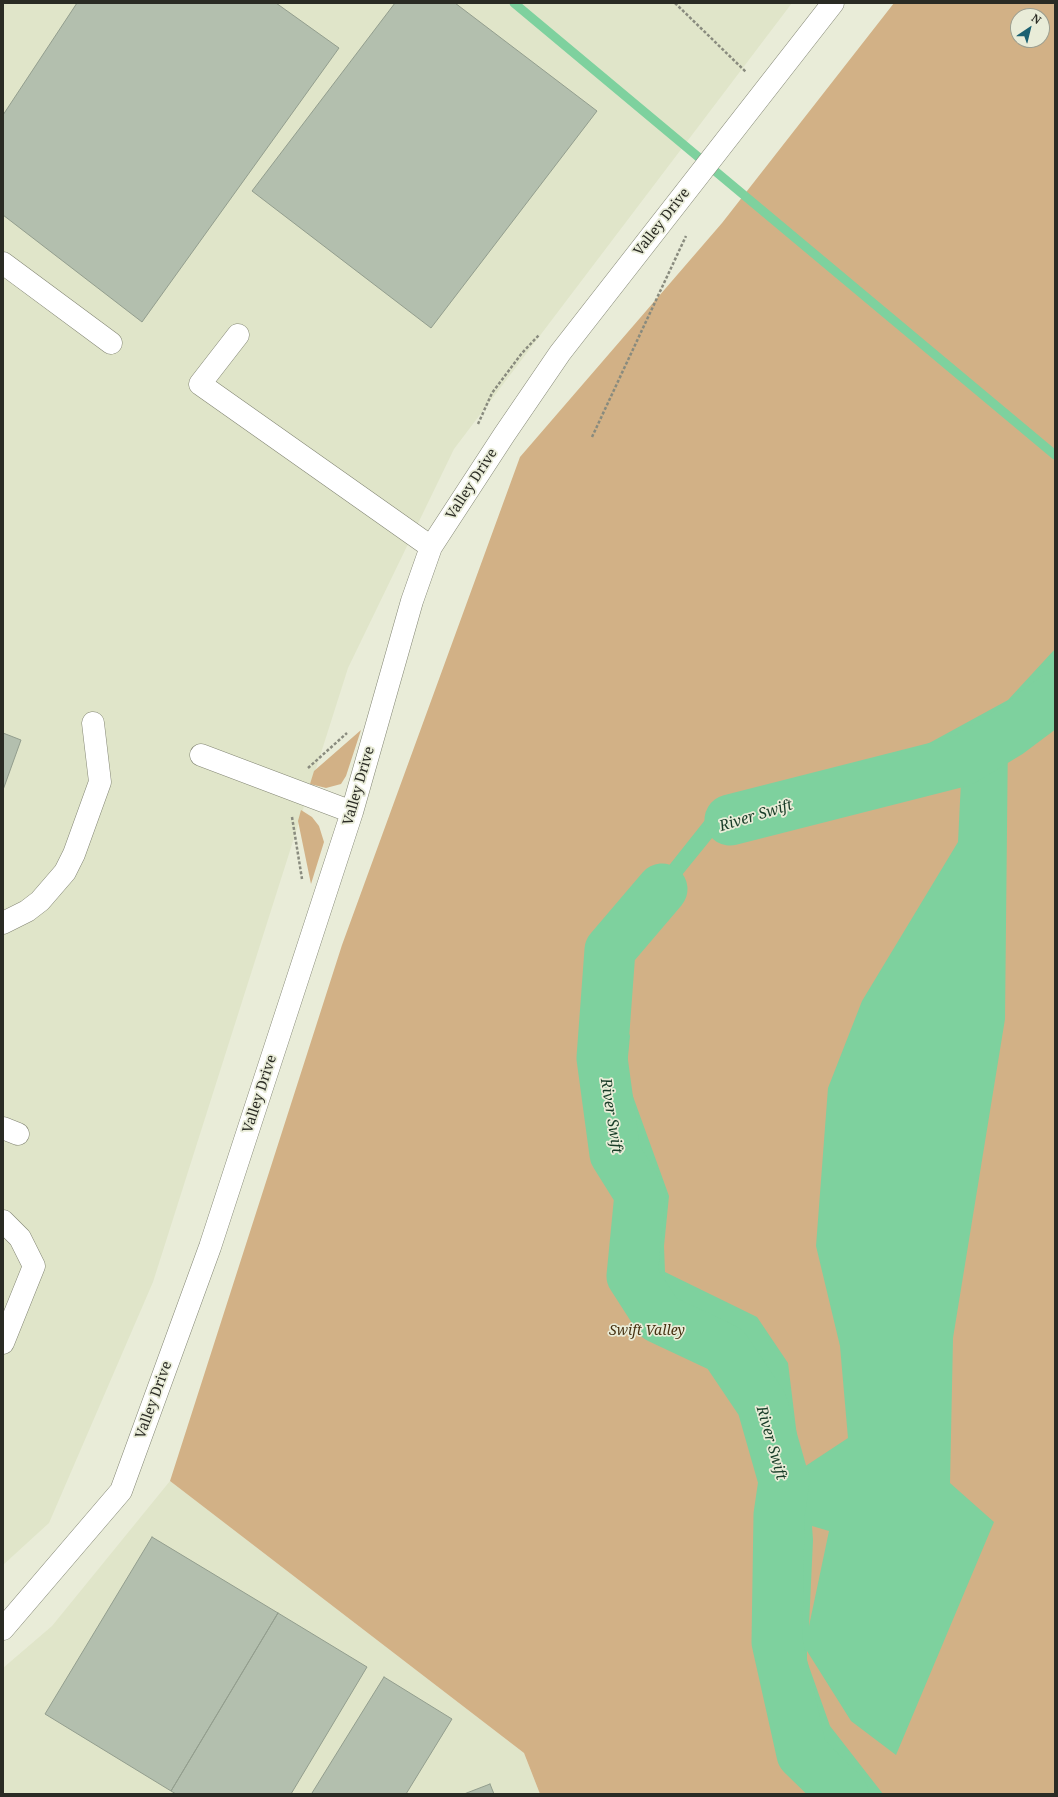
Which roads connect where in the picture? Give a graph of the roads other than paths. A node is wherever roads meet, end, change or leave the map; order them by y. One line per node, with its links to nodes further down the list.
1 (833, 3): 5 (street, Valley Drive)
2 (3, 263): 4 (street)
3 (238, 335): 5 (street)
4 (111, 343)
5 (431, 548): 8 (street, Valley Drive)
6 (93, 723): 9 (street)
7 (201, 755): 8 (street)
8 (352, 812): 12 (street, Valley Drive)
9 (3, 923)
10 (3, 1221): 11 (street)
11 (3, 1343)
12 (3, 1629)

